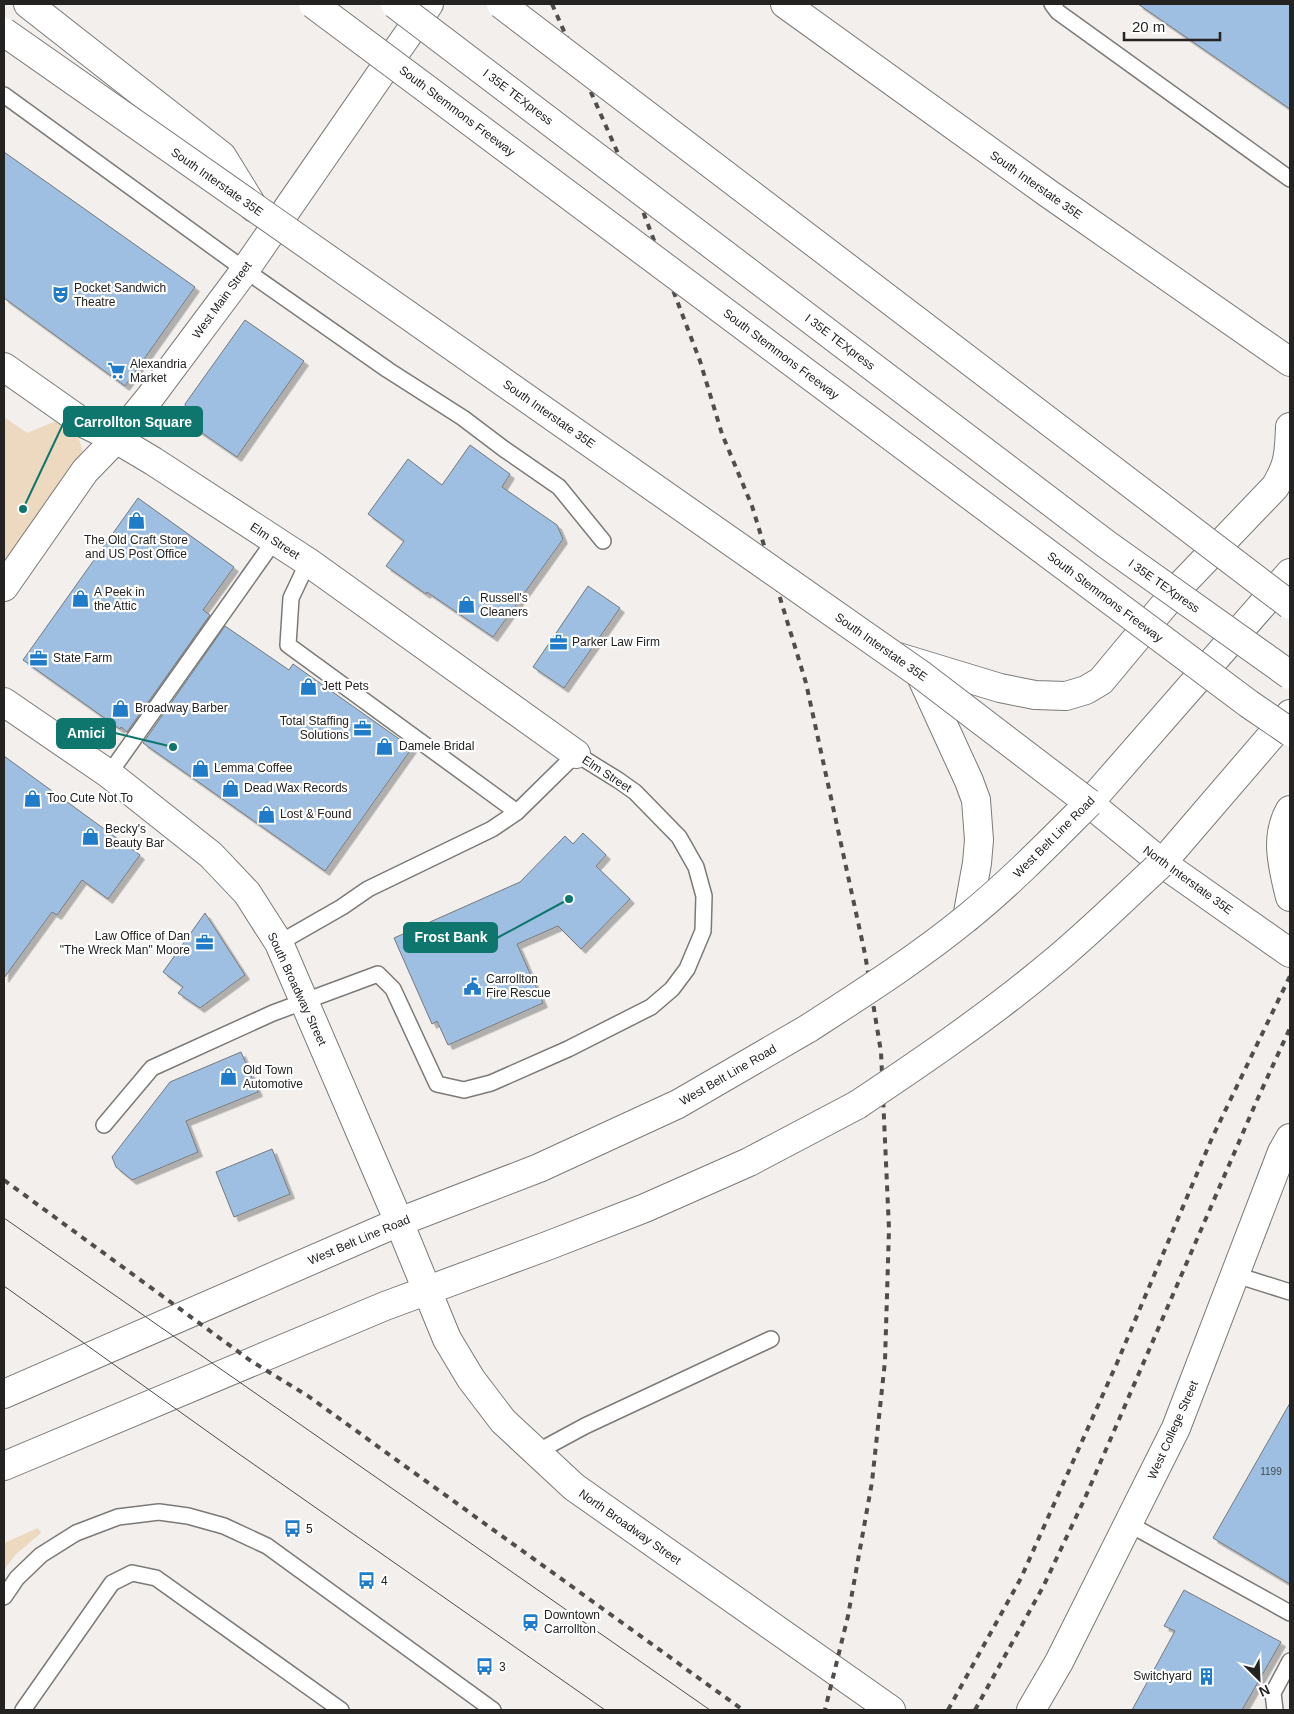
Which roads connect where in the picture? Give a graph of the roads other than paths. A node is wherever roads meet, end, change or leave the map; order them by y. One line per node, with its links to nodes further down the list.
1 (28, 4): 11 (main road)
2 (313, 4): 28 (main road, South Stemmons Freeway, bridge)
3 (395, 4): 25 (main road, I 35E TEXpress, bridge)
4 (430, 4): 12 (main road, West Main Street)
5 (501, 4): 22 (main road, bridge)
6 (785, 4): 13 (main road, South Interstate 35E)
7 (1052, 4): 10 (lane)
8 (4, 32): 11 (main road, South Interstate 35E, bridge)
9 (4, 95): 12 (lane)
10 (1290, 179)
11 (254, 208): 23 (main road, South Interstate 35E, bridge)
12 (245, 270): 16 (main road, West Main Street); 18 (lane)
13 (1290, 362)
14 (4, 367): 16 (main road, Elm Street)
15 (1290, 427): 23 (main road, bridge)
16 (116, 439): 17 (main road, Elm Street); 21 (main road, West Main Street)
17 (274, 541): 19 (main road, Elm Street); 30 (lane)
18 (603, 541)
19 (308, 562): 29 (main road, Elm Street); 33 (lane)
20 (1290, 573): 31 (main road, West Belt Line Road, bridge)
21 (4, 587)
22 (1290, 605)
23 (892, 655): 24 (main road, South Interstate 35E, bridge)
24 (920, 674): 31 (main road, South Interstate 35E, bridge); 36 (main road, bridge)
25 (1290, 675)
26 (4, 702): 30 (main road, South Broadway Street)
27 (1290, 714): 34 (main road)
28 (1290, 732)
29 (576, 754): 33 (lane); 39 (lane, Elm Street)
30 (109, 774): 37 (main road, South Broadway Street)
31 (1089, 803): 34 (main road, North Interstate 35E); 36 (main road, West Belt Line Road, bridge)
32 (1290, 810): 35 (main road)
33 (517, 812): 37 (lane)
34 (1162, 863): 38 (main road, North Interstate 35E); 44 (main road, bridge)
35 (1290, 897)
36 (967, 918): 42 (main road, West Belt Line Road, bridge)
37 (279, 943): 39 (main road, South Broadway Street)
38 (1290, 953)
39 (304, 1001): 40 (lane); 42 (main road, South Broadway Street)
40 (104, 1125)
41 (1290, 1138): 43 (main road, West College Street)
42 (399, 1222): 44 (main road, South Broadway Street); 47 (main road, West Belt Line Road)
43 (1236, 1275): 45 (lane); 50 (main road, West College Street)
44 (427, 1290): 48 (main road, North Broadway Street); 49 (main road)
45 (1290, 1292)
46 (771, 1339): 48 (lane)
47 (4, 1394)
48 (535, 1453): 57 (main road, North Broadway Street)
49 (4, 1466)
50 (1129, 1524): 52 (lane); 58 (main road, West College Street)
51 (4, 1597): 56 (lane)
52 (1290, 1613)
53 (1290, 1661): 59 (lane)
54 (23, 1710): 55 (lane)
55 (341, 1710)
56 (493, 1710)
57 (891, 1710)
58 (1031, 1710)
59 (1275, 1710)

